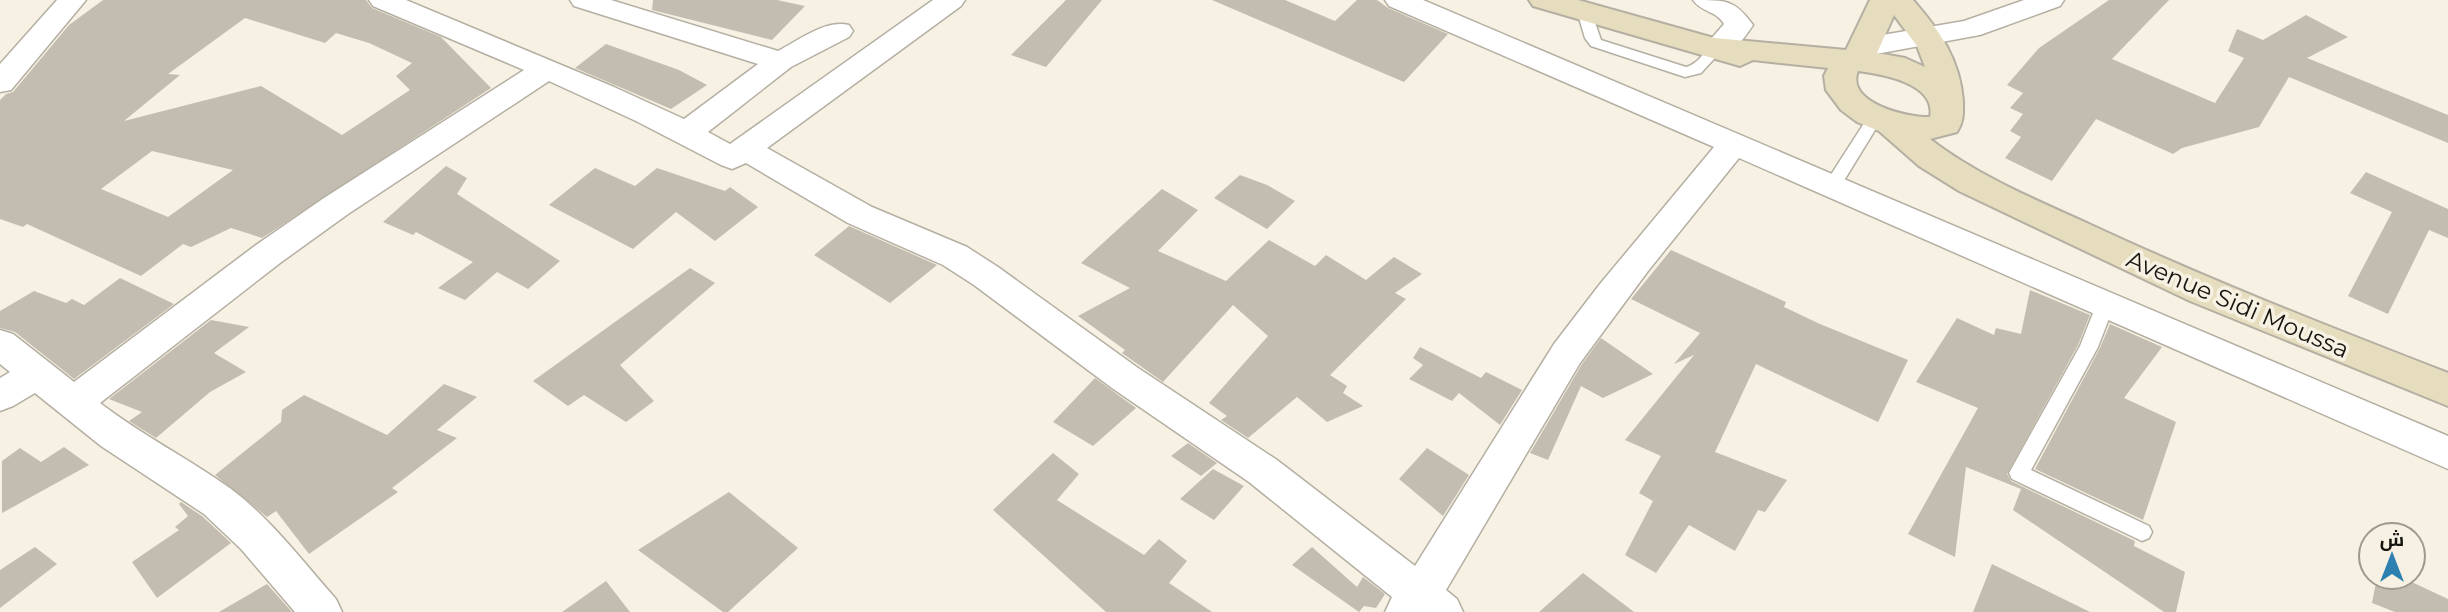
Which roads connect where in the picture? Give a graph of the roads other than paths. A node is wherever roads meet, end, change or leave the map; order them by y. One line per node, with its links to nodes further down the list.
1 (72, 0): 16 (street)
2 (383, 0): 11 (street)
3 (584, 0): 17 (street)
4 (951, 0): 24 (street)
5 (1399, 0): 23 (street)
6 (1544, 0): 14 (street, Avenue Sidi Moussa)
7 (1707, 0): 14 (street)
8 (1885, 0): 15 (street)
9 (1897, 0): 13 (street)
10 (2050, 0): 13 (street)
11 (429, 7): 18 (street)
12 (839, 31): 17 (street)
13 (1929, 38): 15 (street); 20 (street)
14 (1718, 47): 15 (street, Avenue Sidi Moussa); 21 (street, Avenue Sidi Moussa)
15 (1857, 56): 20 (street, Avenue Sidi Moussa); 21 (street)
16 (9, 60): 19 (street)
17 (781, 61): 22 (street)
18 (546, 69): 22 (street); 32 (street)
19 (0, 83)
20 (1945, 113): 21 (street); 26 (street, Avenue Sidi Moussa)
21 (1872, 114): 25 (lane); 26 (street, Avenue Sidi Moussa)
22 (687, 132): 24 (street)
23 (1733, 145): 25 (street); 35 (street)
24 (745, 149): 35 (street)
25 (1831, 188): 27 (street)
26 (2030, 212): 30 (street, Avenue Sidi Moussa)
27 (2106, 303): 33 (street); 34 (lane)
28 (0, 344): 29 (street)
29 (37, 373): 31 (street); 32 (street)
30 (2448, 390)
31 (0, 397)
32 (74, 402): 36 (street)
33 (2448, 453)
34 (2142, 532)
35 (1423, 606)
36 (321, 612)

